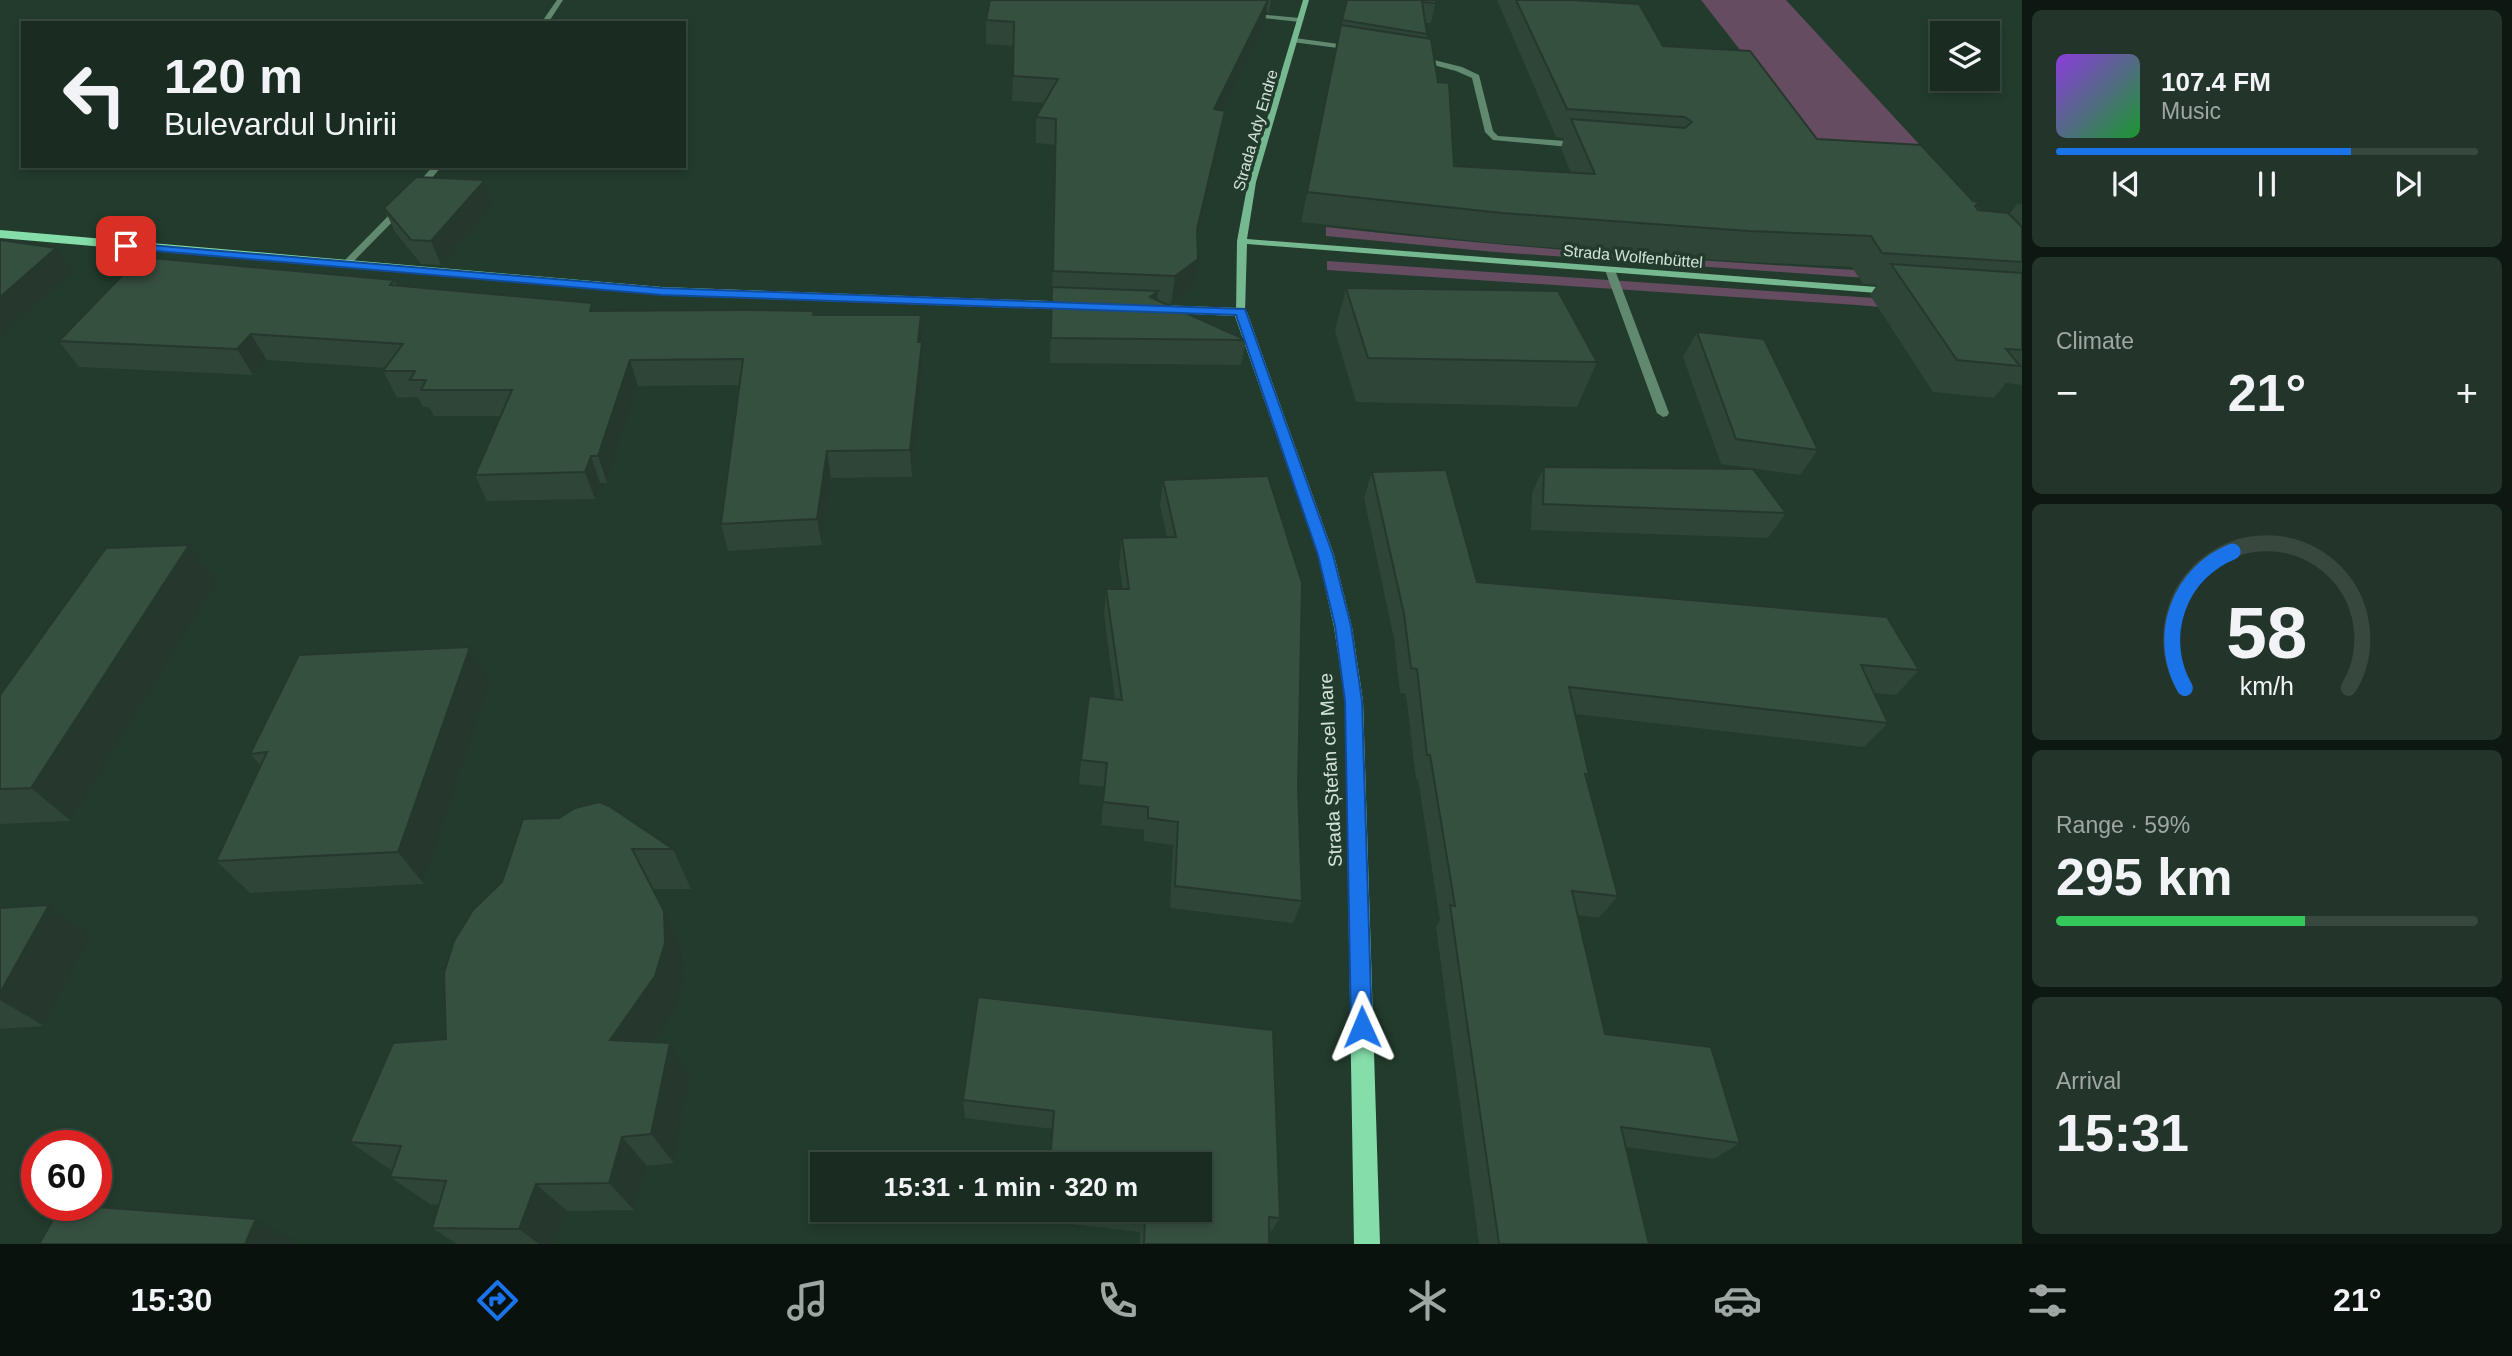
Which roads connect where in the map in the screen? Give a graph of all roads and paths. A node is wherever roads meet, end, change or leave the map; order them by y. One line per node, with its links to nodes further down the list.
1 (560, 0): 5 (street)
2 (1306, 0): 4 (main road, Strada Ady Endre)
3 (1240, 15): 4 (street)
4 (1300, 20): 6 (main road, Strada Ady Endre)
5 (545, 21)
6 (1295, 40): 7 (street); 12 (main road, Strada Ady Endre)
7 (1362, 49)
8 (1414, 57): 9 (street)
9 (1592, 146)
10 (436, 168): 13 (street)
11 (0, 234): 13 (main road)
12 (1242, 241): 14 (main road, Strada Wolfenbüttel); 18 (main road, Strada Ady Endre)
13 (345, 265): 16 (main road)
14 (1610, 270): 15 (main road, Strada Wolfenbüttel); 19 (street)
15 (1901, 292)
16 (1091, 307)
17 (1145, 309): 18 (main road)
18 (1241, 312): 20 (main road, Strada Ștefan cel Mare)
19 (1663, 413)
20 (1367, 1244)

